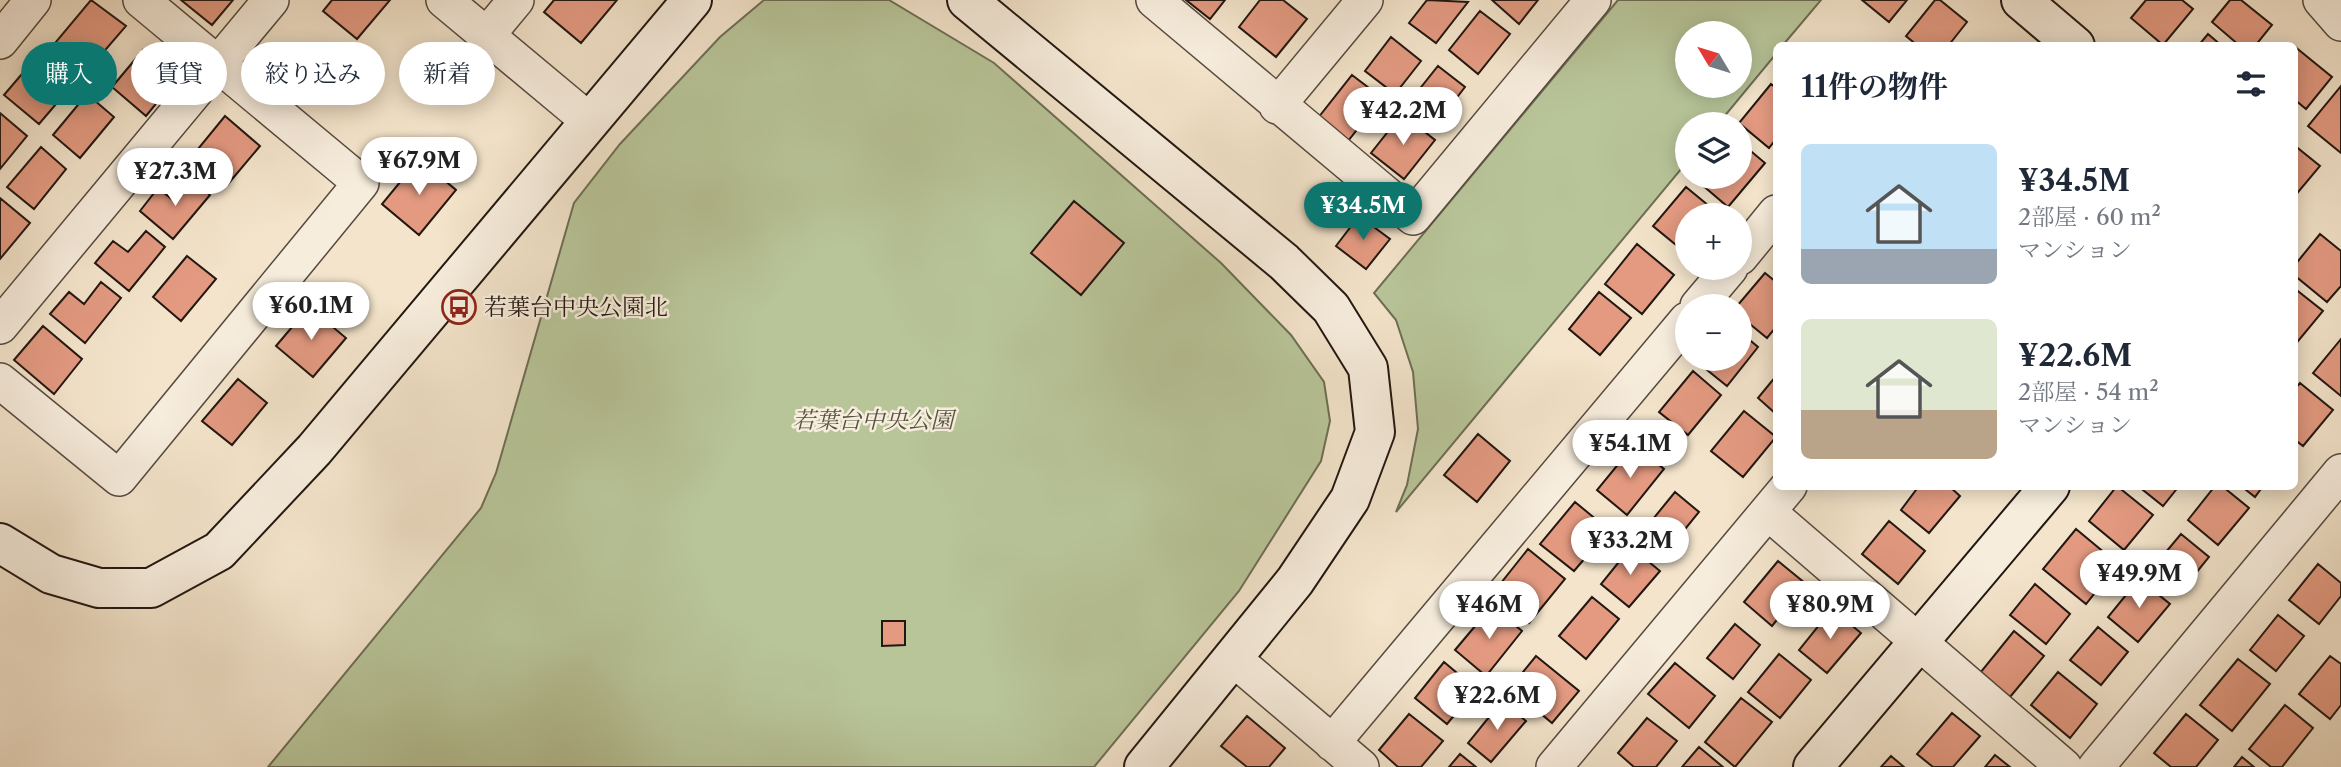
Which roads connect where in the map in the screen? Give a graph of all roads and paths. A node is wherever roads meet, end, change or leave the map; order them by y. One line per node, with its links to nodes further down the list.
1 (33, 0): 15 (street)
2 (141, 0): 16 (street)
3 (271, 0): 18 (street)
4 (443, 0): 14 (street)
5 (516, 0): 14 (street)
6 (692, 0): 22 (street)
7 (967, 0): 35 (street)
8 (1154, 0): 21 (street)
9 (1365, 0): 21 (street)
10 (1592, 0): 21 (street)
11 (2021, 0): 17 (street)
12 (2321, 0): 13 (street)
13 (2341, 23)
14 (487, 35): 22 (street)
15 (0, 41)
16 (192, 42)
17 (2070, 42)
18 (227, 53)
19 (227, 71): 29 (street)
20 (184, 105): 27 (street)
21 (1277, 106)
22 (588, 120): 33 (street)
23 (1773, 217): 24 (street)
24 (1752, 242)
25 (1720, 280): 26 (street)
26 (1708, 294)
27 (0, 326)
28 (1675, 334): 36 (street)
29 (0, 381)
30 (2341, 472): 42 (street)
31 (2047, 490): 34 (street)
32 (1779, 499): 34 (street); 39 (street)
33 (0, 543)
34 (1918, 642): 40 (street); 41 (street)
35 (1234, 659): 36 (street); 37 (street)
36 (1332, 743): 38 (street)
37 (1144, 767)
38 (1361, 767)
39 (1554, 767)
40 (1813, 767)
41 (2064, 767)
42 (2096, 767)

